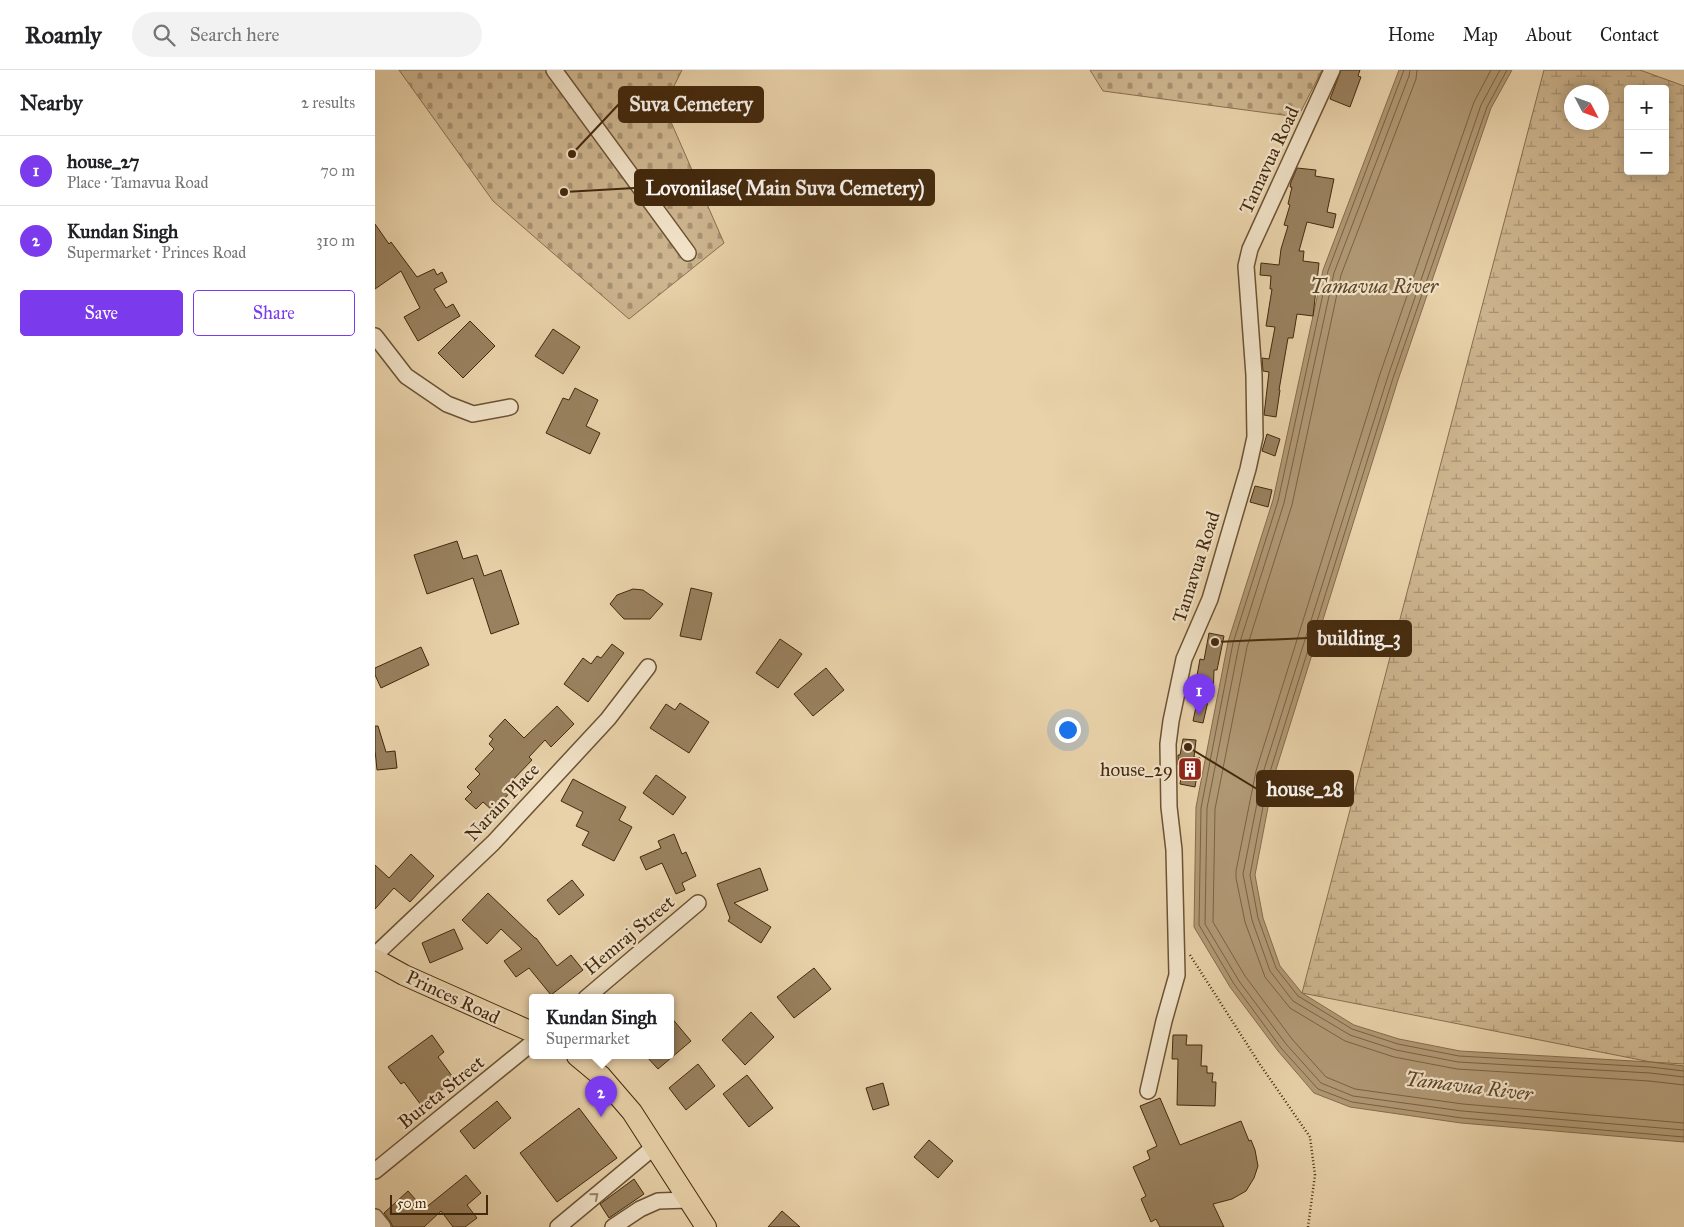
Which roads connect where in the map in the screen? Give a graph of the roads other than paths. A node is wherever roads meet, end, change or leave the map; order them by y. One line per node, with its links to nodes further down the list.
1 (553, 70): 3 (street)
2 (1333, 70): 14 (street, Tamavua Road)
3 (688, 253)
4 (375, 336): 5 (street)
5 (509, 407)
6 (648, 667): 8 (street, Narain Place)
7 (699, 903): 10 (street, Hemraj Street)
8 (375, 955)
9 (375, 959): 11 (main road, Princes Road)
10 (591, 994)
11 (529, 1031)
12 (529, 1045): 16 (street, Bureta Street)
13 (581, 1059): 15 (main road)
14 (1148, 1091)
15 (654, 1147): 17 (main road); 20 (street, one-way to 15)
16 (375, 1171)
17 (689, 1200): 21 (street); 22 (main road)
18 (375, 1217): 19 (street)
19 (383, 1227)
20 (557, 1227)
21 (613, 1227)
22 (706, 1227)

